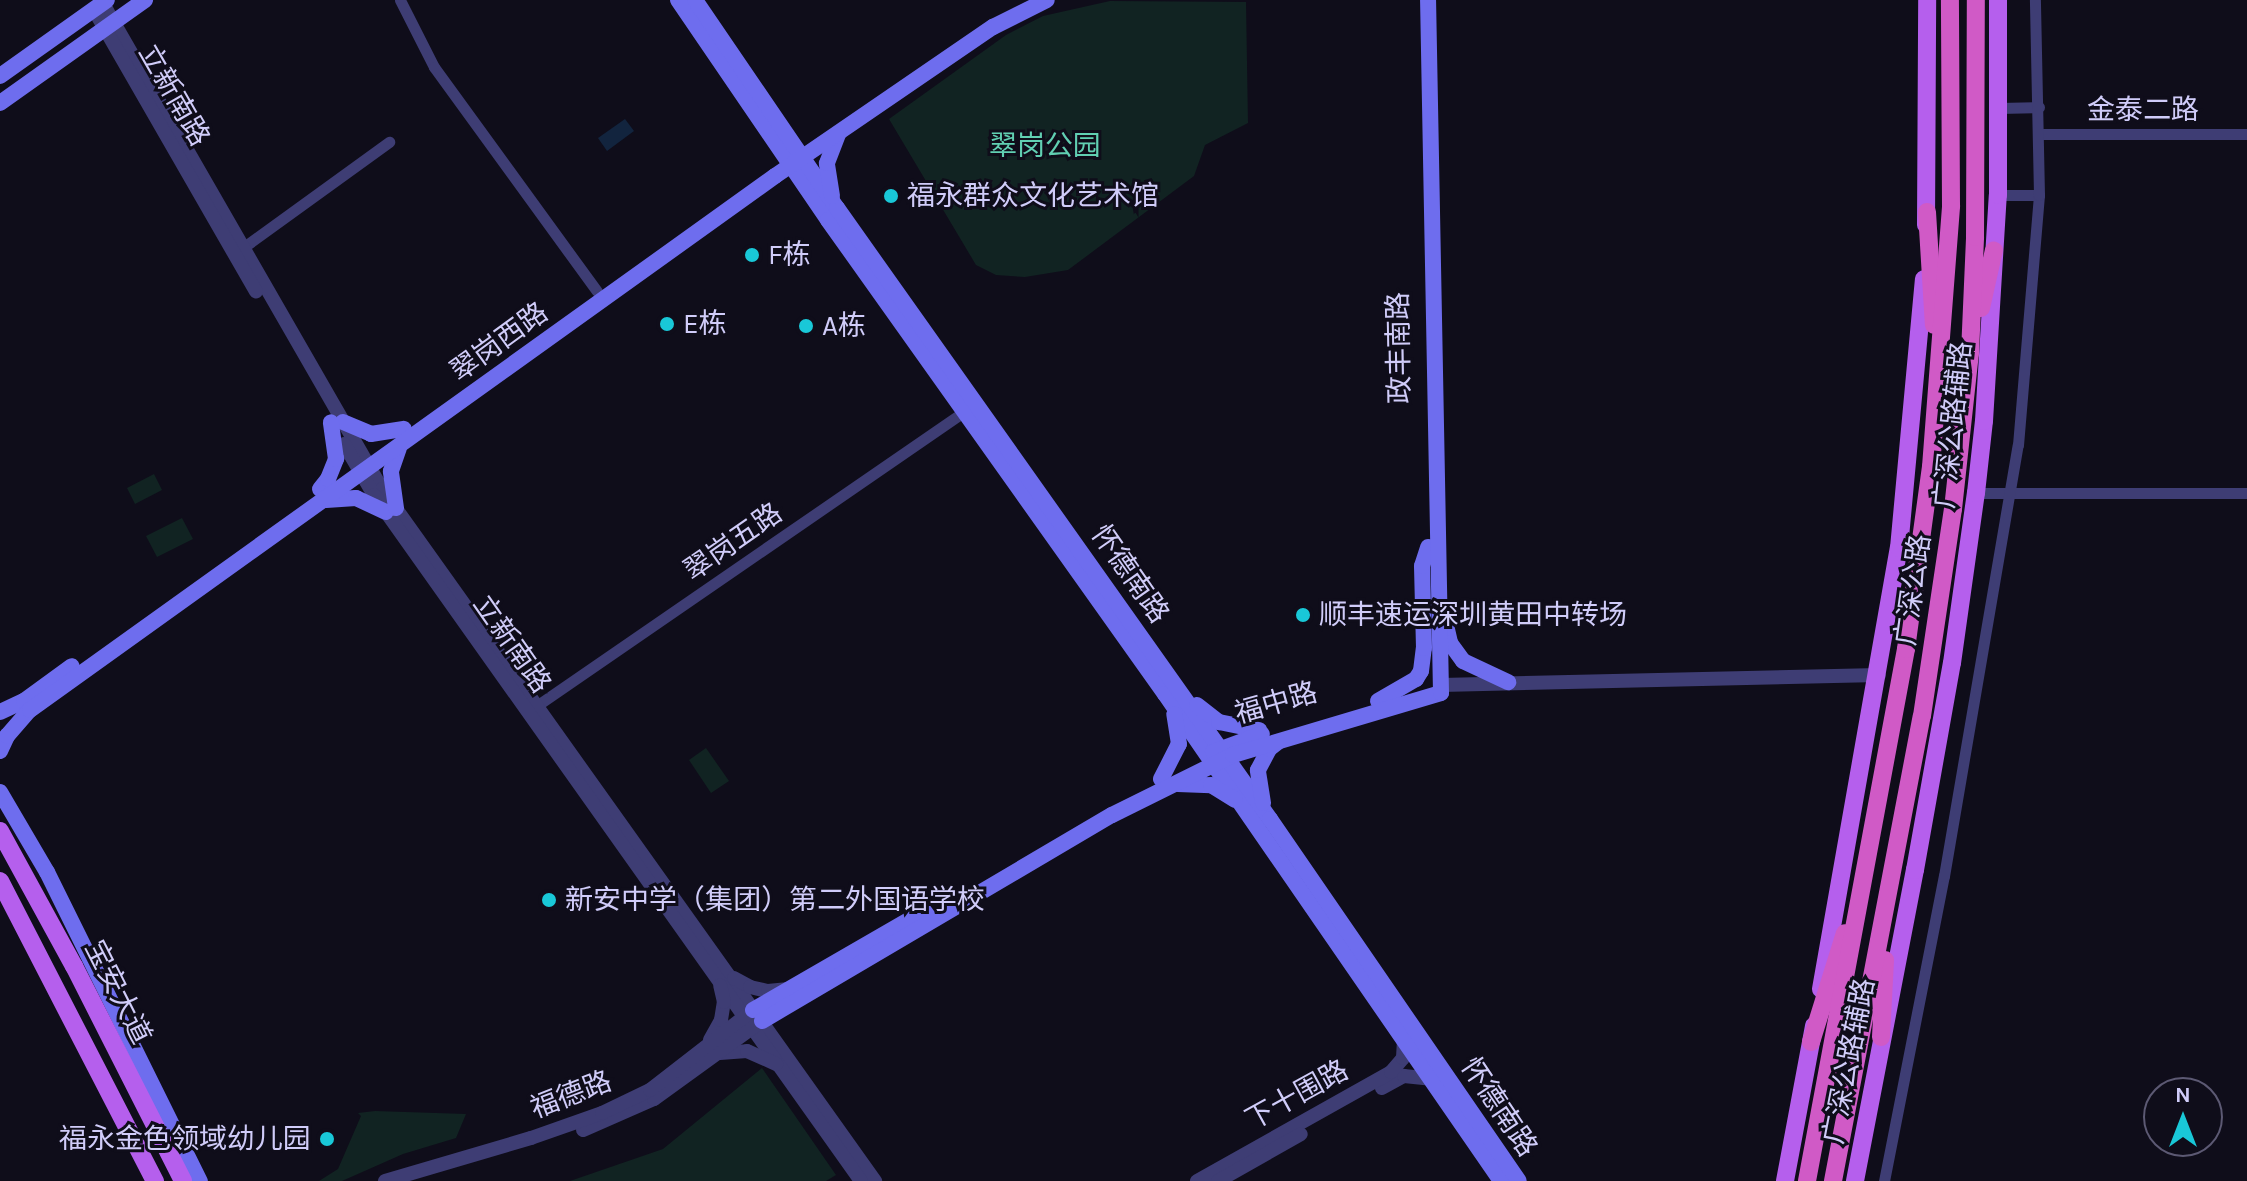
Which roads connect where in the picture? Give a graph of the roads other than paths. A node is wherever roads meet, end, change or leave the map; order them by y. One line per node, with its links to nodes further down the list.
1 (145, 0): 15 (main road)
2 (400, 0): 31 (street)
3 (678, 0): 24 (main road, 怀德南路)
4 (695, 0): 24 (main road, 怀德南路)
5 (1019, 0): 24 (main road, 翠岗西路)
6 (1047, 0): 20 (main road, 翠岗西路)
7 (1419, 0): 43 (main road, 政丰南路)
8 (1428, 0): 44 (main road, 政丰南路)
9 (1950, 0): 33 (highway, 广深公路)
10 (1976, 0): 32 (highway, 广深公路)
11 (1998, 0): 19 (main road, 广深公路辅路)
12 (2035, 0): 18 (street)
13 (1927, 1): 28 (main road, 广深公路辅路)
14 (103, 3): 15 (street, 立新南路); 16 (main road)
15 (109, 25): 17 (main road); 29 (street, 立新南路)
16 (0, 76)
17 (0, 103)
18 (2039, 107): 19 (street); 21 (street)
19 (1999, 108): 25 (main road, 广深公路辅路)
20 (839, 133): 24 (main road, 翠岗西路); 27 (main road)
21 (2039, 134): 22 (street, 金泰二路); 26 (street)
22 (2247, 134)
23 (389, 142): 29 (street)
24 (793, 157): 27 (main road, 怀德南路); 31 (main road, 翠岗西路); 34 (main road, 怀德南路); 36 (main road, 翠岗西路)
25 (1998, 195): 26 (street); 30 (main road, 广深公路辅路)
26 (2039, 195): 39 (street)
27 (837, 208): 48 (main road, 怀德南路)
28 (1927, 212): 33 (highway); 45 (main road, 广深公路辅路)
29 (239, 250): 35 (street, 立新南路)
30 (1994, 250): 32 (highway); 38 (main road, 广深公路辅路)
31 (597, 291): 36 (main road, 翠岗西路)
32 (1970, 353): 62 (highway, 广深公路)
33 (1939, 396): 60 (highway, 广深公路)
34 (965, 411): 48 (main road, 怀德南路); 50 (street, 翠岗五路)
35 (337, 422): 36 (main road); 37 (street, 立新南路); 41 (main road)
36 (404, 436): 37 (main road, 翠岗西路); 42 (main road)
37 (362, 466): 41 (main road, 翠岗西路); 42 (street, 立新南路)
38 (1976, 493): 39 (street); 67 (main road, 广深公路辅路)
39 (2011, 493): 40 (street); 89 (street)
40 (2247, 493)
41 (320, 496): 42 (main road); 51 (main road, 翠岗西路); 53 (main road, 翠岗西路)
42 (391, 510): 50 (street, 立新南路)
43 (1428, 547): 47 (main road, 政丰南路); 49 (main road)
44 (1439, 588): 46 (main road); 47 (main road, 政丰南路)
45 (1878, 680): 46 (street, 福中路); 47 (street, 福中路); 69 (main road, 广深公路辅路)
46 (1508, 682): 47 (street, 福中路)
47 (1436, 690): 49 (main road, 福中路); 52 (main road, 福中路)
48 (1173, 692): 52 (main road); 54 (main road, 怀德南路); 55 (main road)
49 (1378, 701): 52 (main road, 福中路)
50 (533, 709): 63 (street, 立新南路)
51 (0, 712)
52 (1277, 735): 54 (main road, 福中路); 58 (main road)
53 (0, 751)
54 (1217, 756): 55 (main road, 福中路); 57 (main road, 怀德南路); 58 (main road, 怀德南路)
55 (1167, 782): 57 (main road); 64 (main road, 福中路); 65 (main road, 福中路)
56 (0, 792): 76 (main road)
57 (1251, 816): 68 (main road, 怀德南路)
58 (1270, 819): 84 (main road, 怀德南路)
59 (0, 831): 75 (main road, 宝安大道)
60 (1869, 858): 69 (highway); 86 (highway, 广深公路)
61 (0, 881): 74 (main road, 宝安大道)
62 (1887, 899): 67 (highway); 87 (highway, 广深公路)
63 (715, 966): 64 (street); 66 (street, 立新南路); 71 (street)
64 (804, 981): 66 (main road, 福中路)
65 (791, 1004): 66 (main road, 福中路); 70 (street)
66 (753, 1019): 70 (street, 立新南路); 71 (street, 福德路); 72 (street, 立新南路)
67 (1881, 1037): 88 (main road, 广深公路辅路)
68 (1404, 1040): 73 (main road, 怀德南路); 81 (street, 下十围路)
69 (1811, 1042): 85 (main road, 广深公路辅路)
70 (783, 1051): 80 (street, 立新南路)
71 (707, 1053): 72 (street); 77 (street, 福德路); 78 (street, 福德路)
72 (784, 1071): 79 (street, 立新南路)
73 (1431, 1079): 82 (street, 下十围路); 83 (main road, 怀德南路)
74 (155, 1181)
75 (183, 1181)
76 (200, 1181)
77 (385, 1181)
78 (410, 1181)
79 (861, 1181)
80 (875, 1181)
81 (1197, 1181)
82 (1218, 1181)
83 (1501, 1181)
84 (1519, 1181)
85 (1785, 1181)
86 (1807, 1181)
87 (1833, 1181)
88 (1855, 1181)
89 (1884, 1181)

